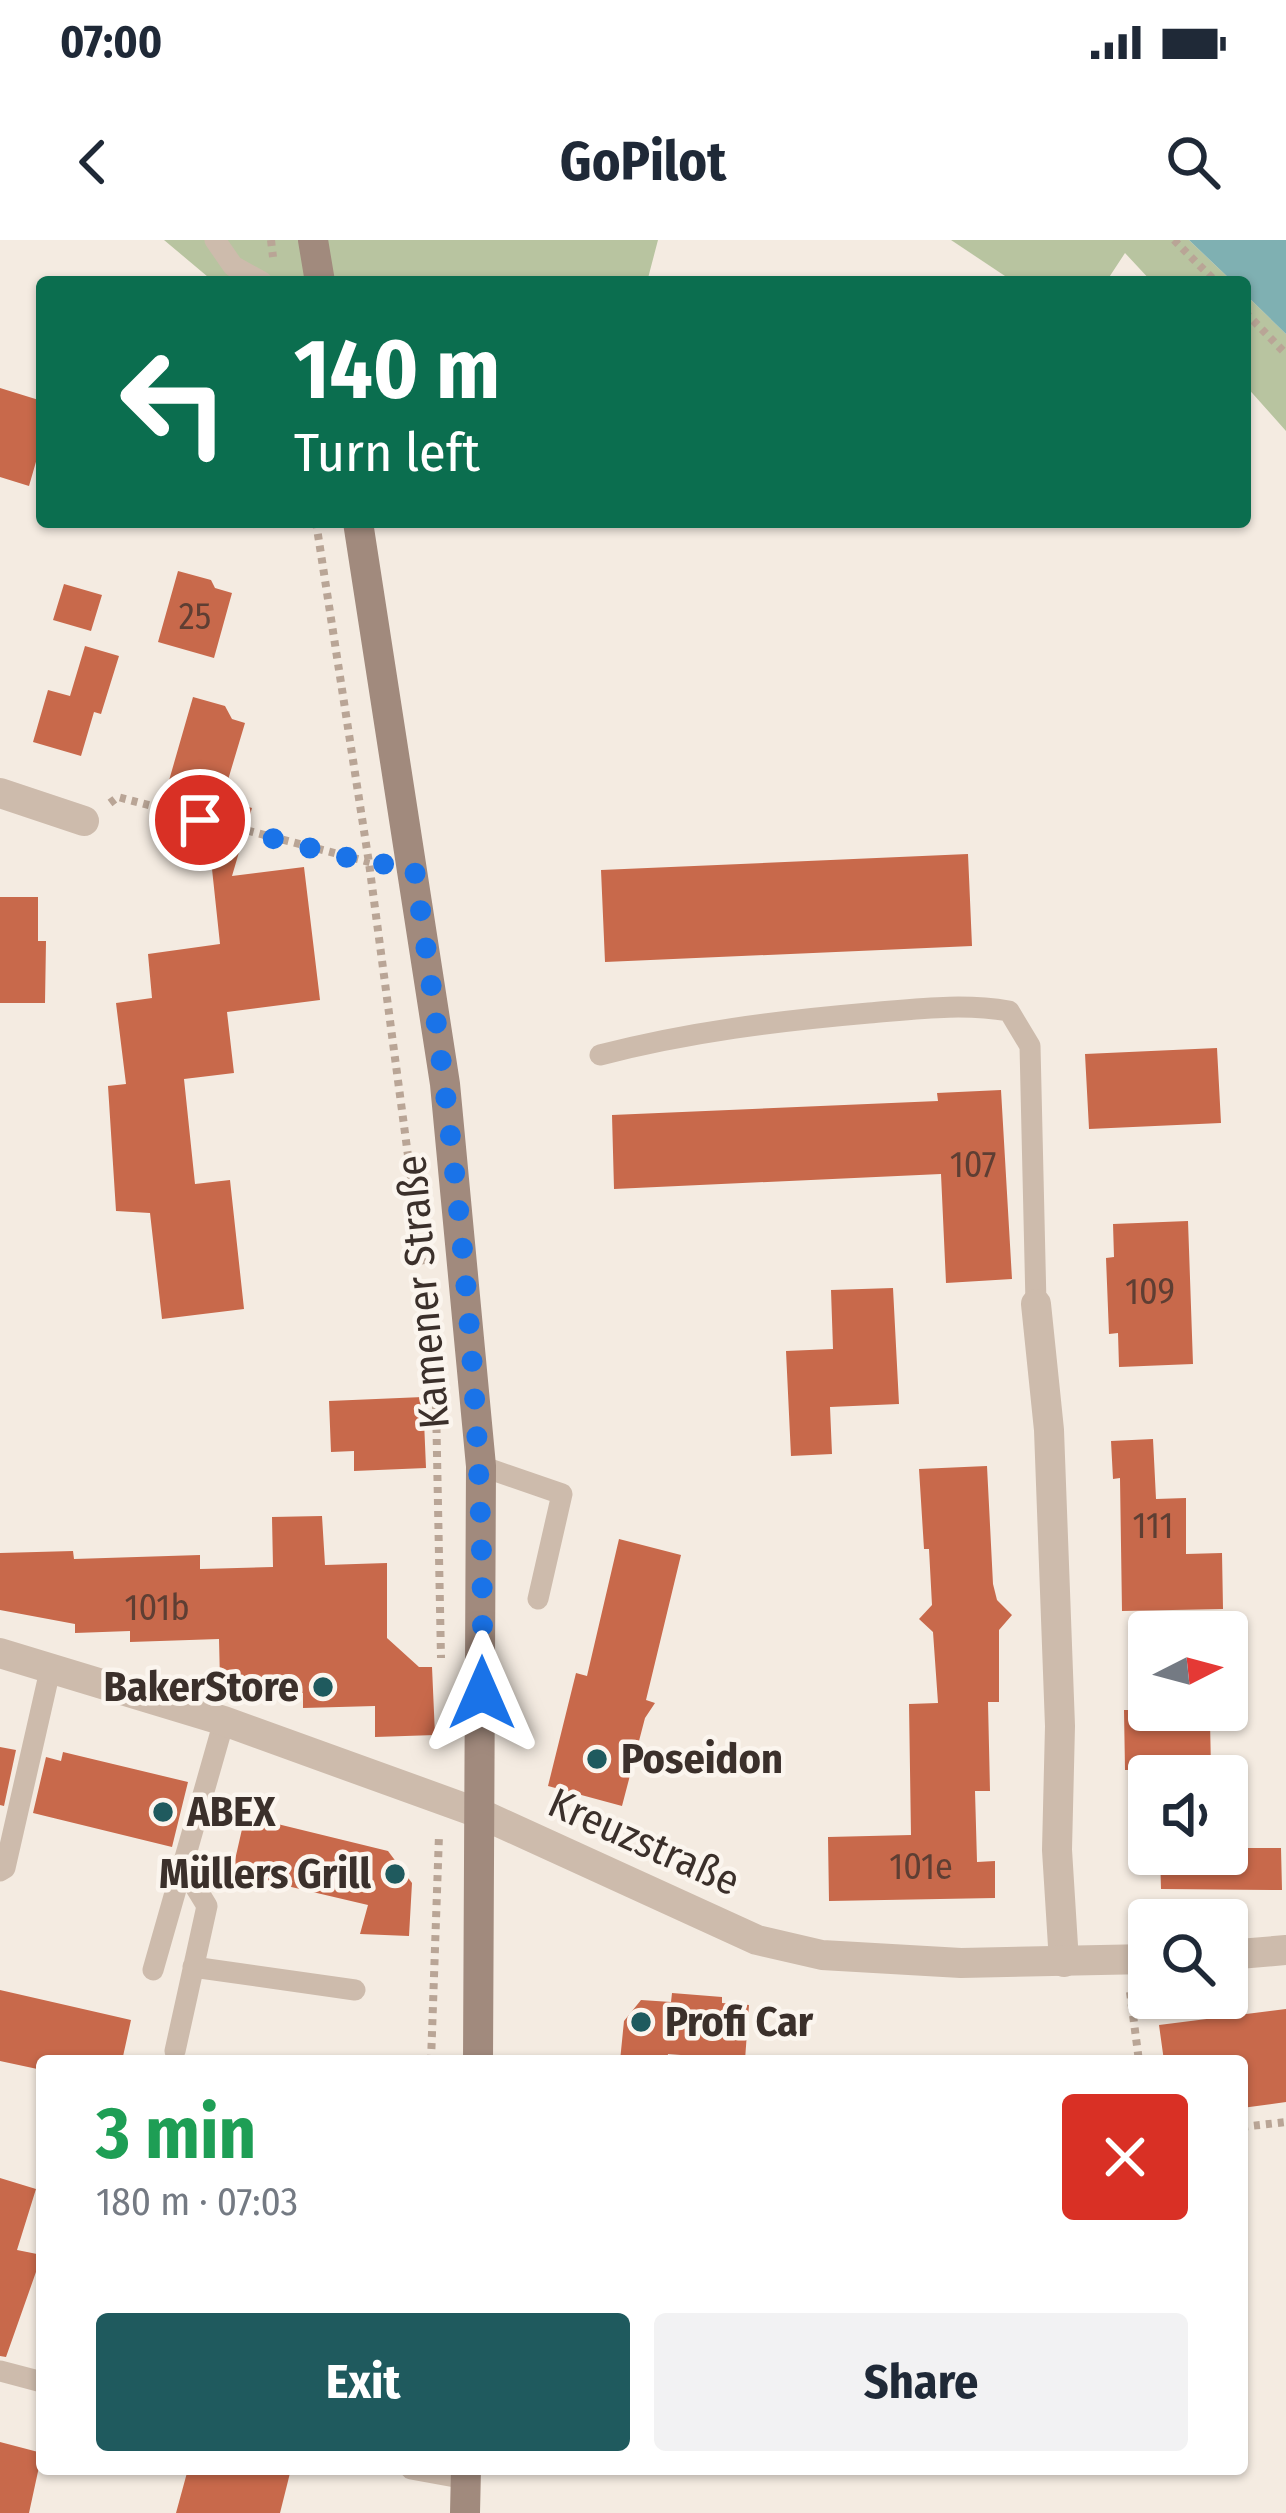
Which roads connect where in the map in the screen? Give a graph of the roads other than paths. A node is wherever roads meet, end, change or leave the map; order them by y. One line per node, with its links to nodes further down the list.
1 (215, 240): 3 (lane)
2 (313, 240): 4 (main road)
3 (251, 276)
4 (316, 276)
5 (359, 528): 10 (main road, Kamener Straße)
6 (0, 793): 7 (street)
7 (84, 820)
8 (600, 1055): 9 (lane)
9 (1036, 1304): 21 (street)
10 (481, 1466): 11 (lane); 15 (main road, Kamener Straße)
11 (538, 1599)
12 (0, 1653): 13 (street, Kreuzstraße)
13 (51, 1666): 14 (street, Kreuzstraße); 17 (lane)
14 (224, 1721): 15 (street, Kreuzstraße); 16 (lane)
15 (481, 1814): 21 (street, Kreuzstraße); 26 (main road, Kamener Straße)
16 (182, 1865): 22 (lane); 23 (lane)
17 (0, 1871)
18 (1286, 1950): 19 (street)
19 (1248, 1953)
20 (1128, 1960): 21 (street, Kreuzstraße)
21 (1064, 1962)
22 (194, 1967): 24 (lane); 25 (lane)
23 (153, 1970)
24 (355, 1990)
25 (176, 2051)
26 (478, 2055)
27 (0, 2371): 28 (lane)
28 (36, 2380)
29 (466, 2475): 30 (main road)
30 (465, 2513)

